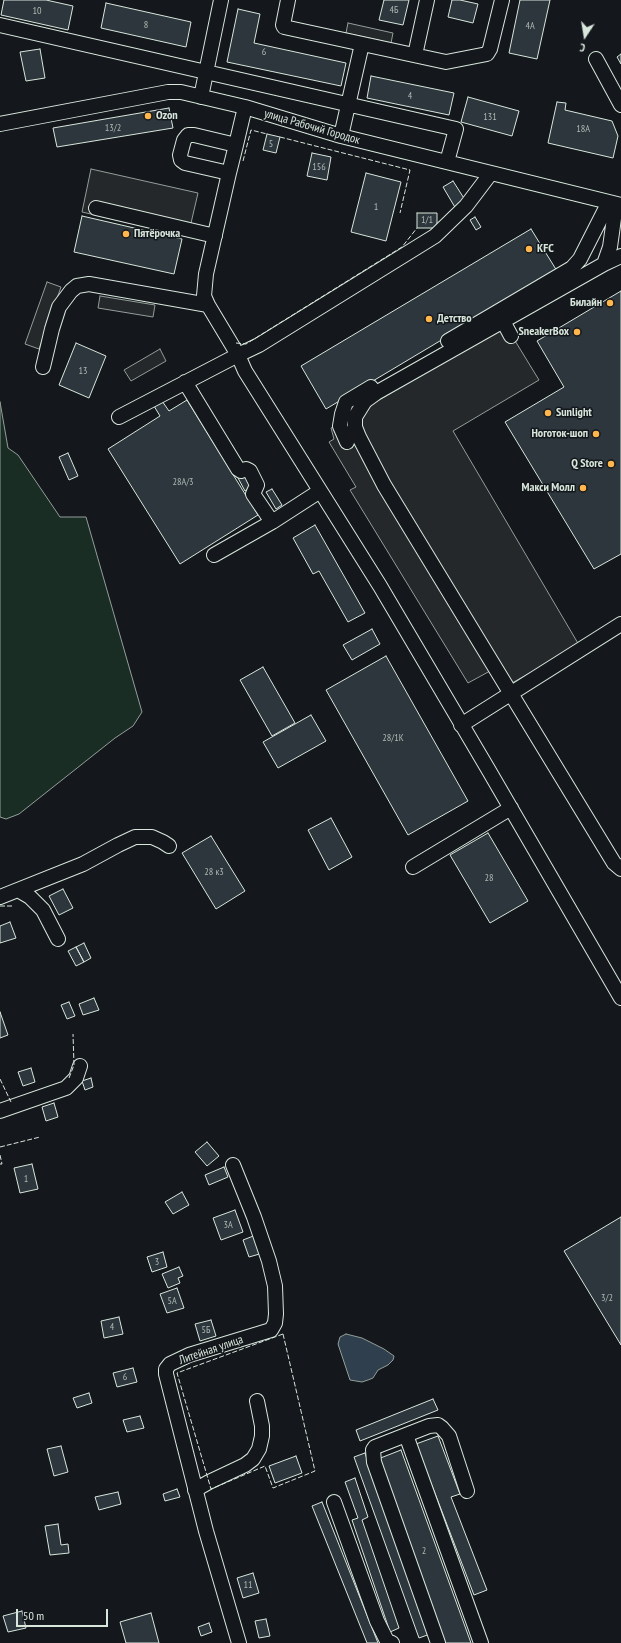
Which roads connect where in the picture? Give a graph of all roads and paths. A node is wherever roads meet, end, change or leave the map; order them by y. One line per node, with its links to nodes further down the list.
1 (221, 0): 9 (street)
2 (288, 0): 6 (street)
3 (427, 0): 7 (street)
4 (502, 0): 7 (street)
5 (0, 25): 9 (street)
6 (362, 44): 7 (street); 11 (street)
7 (414, 55)
8 (596, 59): 12 (street)
9 (207, 71): 10 (street); 11 (street)
10 (201, 97): 13 (street, улица Рабочий Городок); 14 (street, улица Рабочий Городок)
11 (348, 104): 15 (street); 17 (street)
12 (621, 105)
13 (245, 107): 15 (street, улица Рабочий Городок); 16 (street)
14 (0, 124)
15 (341, 136): 17 (street, улица Рабочий Городок)
16 (236, 145): 19 (street); 19 (street)
17 (448, 162): 18 (street, улица Рабочий Городок)
18 (491, 173): 20 (street, улица Рабочий Городок); 28 (street)
19 (229, 174): 22 (street)
20 (615, 204): 24 (street); 31 (street)
21 (96, 208): 22 (street)
22 (215, 236): 25 (street)
23 (621, 256): 24 (street)
24 (604, 264): 26 (street)
25 (208, 305): 28 (street); 29 (street)
26 (503, 321): 27 (street); 34 (street)
27 (512, 336)
28 (238, 355): 30 (street); 35 (street)
29 (43, 367)
30 (185, 382): 32 (street); 36 (street)
31 (342, 414): 33 (street); 34 (street)
32 (119, 417)
33 (347, 442)
34 (372, 463): 39 (street)
35 (320, 491): 36 (street); 40 (street)
36 (272, 522): 37 (street)
37 (214, 555)
38 (621, 624): 39 (street)
39 (511, 694): 40 (street); 44 (street)
40 (461, 725): 41 (street)
41 (511, 808): 43 (street); 48 (street)
42 (169, 846): 45 (street)
43 (413, 868)
44 (621, 869)
45 (18, 890): 46 (street); 47 (street)
46 (0, 897)
47 (58, 939)
48 (621, 998)
49 (80, 1066): 50 (street)
50 (0, 1111)
51 (233, 1165): 54 (street, Литейная улица)
52 (257, 1400): 54 (street)
53 (406, 1435): 55 (street); 59 (street); 60 (street)
54 (195, 1490): 57 (street, Литейная улица)
55 (467, 1491)
56 (334, 1502): 58 (street)
57 (239, 1643)
58 (392, 1643)
59 (438, 1643)
60 (481, 1643)

